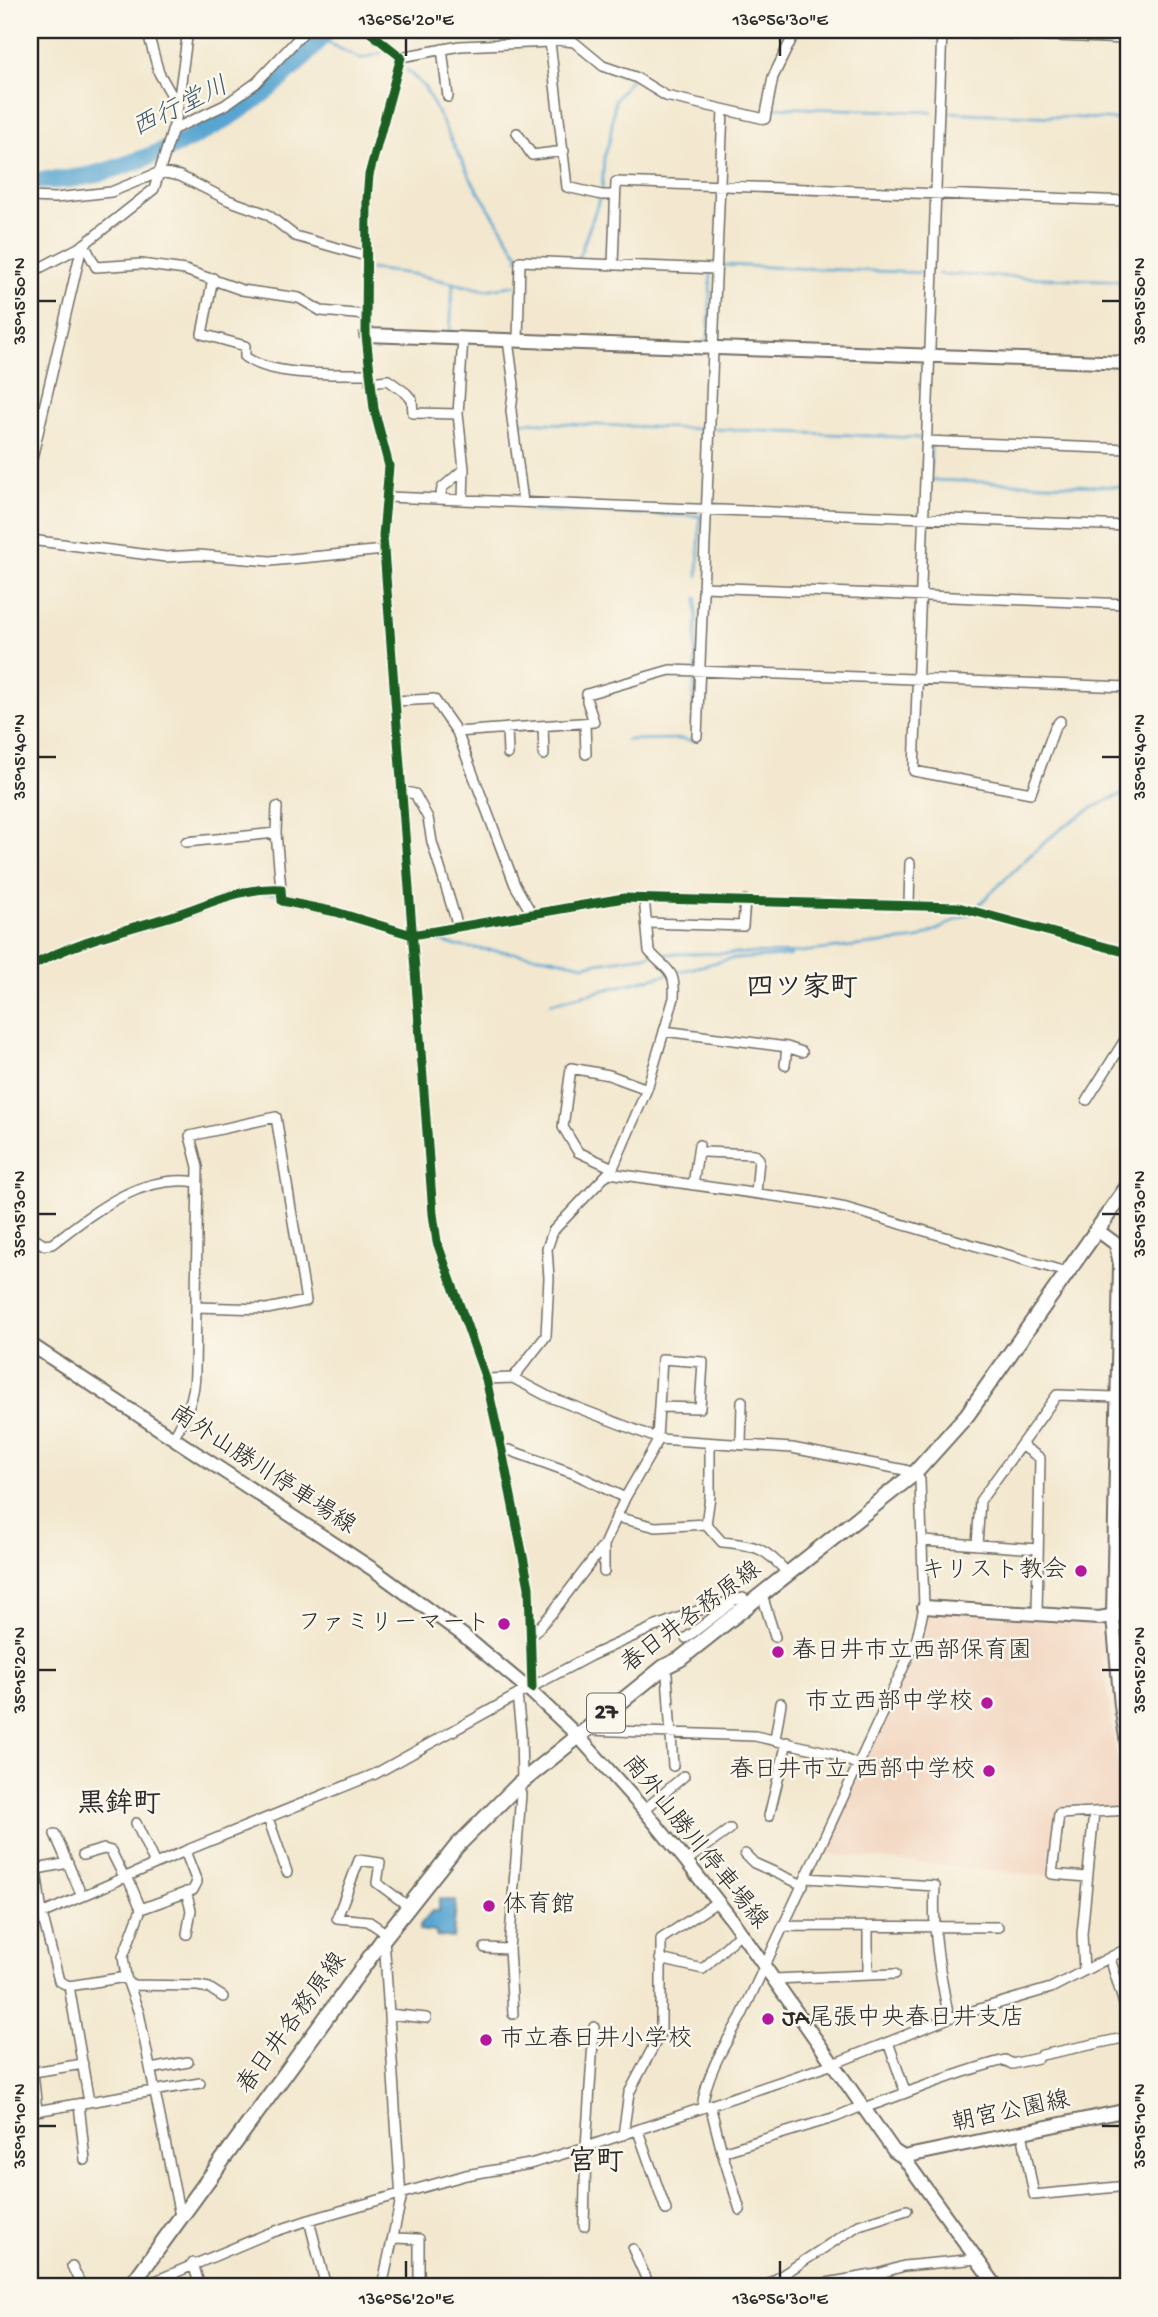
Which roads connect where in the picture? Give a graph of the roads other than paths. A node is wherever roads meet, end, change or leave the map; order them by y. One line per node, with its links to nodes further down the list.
1 (147, 30): 14 (street)
2 (188, 30): 14 (street)
3 (306, 30): 17 (street)
4 (367, 30): 12 (street)
5 (556, 30): 10 (street)
6 (796, 30): 15 (street)
7 (908, 30): 8 (street)
8 (942, 31): 9 (street); 21 (street)
9 (1128, 39)
10 (550, 41): 11 (street); 15 (street); 18 (street)
11 (442, 49): 12 (street); 13 (street)
12 (401, 57): 26 (street)
13 (448, 97)
14 (177, 106): 17 (street)
15 (723, 110): 20 (street)
16 (517, 133): 18 (street)
17 (172, 134): 19 (street)
18 (564, 151): 22 (street)
19 (161, 171): 23 (street); 25 (street); 26 (street)
20 (720, 184): 21 (street); 22 (street); 28 (street)
21 (935, 193): 24 (street); 36 (street)
22 (615, 195): 27 (street)
23 (30, 197)
24 (1128, 201)
25 (83, 245): 29 (street); 30 (street); 40 (street)
26 (366, 256): 31 (street)
27 (613, 265): 28 (street); 34 (street)
28 (716, 269): 35 (street)
29 (30, 273)
30 (213, 278): 31 (street); 38 (street)
31 (366, 315): 32 (street)
32 (366, 335): 33 (street); 38 (street)
33 (463, 338): 34 (street); 39 (street)
34 (513, 340): 35 (street); 48 (street)
35 (713, 347): 36 (street); 49 (street)
36 (929, 355): 37 (street); 41 (street)
37 (1128, 363)
38 (369, 378): 39 (street); 45 (street)
39 (458, 414): 44 (street)
40 (33, 437): 43 (street)
41 (926, 441): 42 (street); 50 (street)
42 (1128, 449)
43 (30, 467)
44 (464, 468): 46 (street); 47 (street)
45 (387, 497): 46 (street); 53 (street)
46 (440, 499): 47 (street)
47 (463, 500): 48 (street)
48 (523, 502): 49 (street)
49 (707, 509): 50 (street); 54 (street)
50 (923, 518): 51 (street); 55 (street)
51 (1128, 526)
52 (30, 540): 53 (street)
53 (384, 550): 60 (street)
54 (704, 587): 55 (street); 57 (street)
55 (919, 596): 56 (street); 58 (street)
56 (1128, 604)
57 (700, 671): 58 (street); 62 (street); 66 (street)
58 (916, 680): 59 (street); 61 (street)
59 (1128, 687)
60 (395, 701): 65 (street); 70 (street)
61 (1060, 721)
62 (585, 723): 63 (street); 68 (street)
63 (543, 726): 64 (street); 69 (street)
64 (507, 728): 65 (street); 67 (street)
65 (457, 732): 79 (street)
66 (697, 736)
67 (508, 754)
68 (586, 754)
69 (544, 755)
70 (401, 791): 81 (street); 82 (street)
71 (277, 807): 72 (street)
72 (276, 833): 73 (street); 75 (street)
73 (186, 842)
74 (910, 863): 78 (street)
75 (281, 889): 82 (street); 84 (street)
76 (645, 898): 77 (street); 79 (street); 80 (street)
77 (745, 900): 78 (street); 80 (street)
78 (909, 905): 83 (street)
79 (532, 914): 81 (street)
80 (647, 923): 85 (street)
81 (458, 927): 82 (street)
82 (412, 931): 103 (street)
83 (1128, 953)
84 (30, 967)
85 (664, 1031): 87 (street); 90 (street)
86 (1128, 1035): 91 (street)
87 (787, 1047): 88 (street); 89 (street)
88 (802, 1052)
89 (785, 1065)
90 (647, 1089): 92 (street); 92 (street)
91 (1087, 1100)
92 (611, 1171): 94 (street); 102 (street)
93 (197, 1182): 98 (street); 100 (street); 100 (street)
94 (693, 1185): 96 (street); 96 (street)
95 (1128, 1186): 97 (main road, 春日井各務原線 / 27)
96 (756, 1193): 99 (street)
97 (1097, 1230): 99 (main road, 春日井各務原線 / 27); 104 (street)
98 (30, 1236)
99 (1066, 1272): 113 (main road, 春日井各務原線 / 27)
100 (196, 1307): 107 (street)
101 (30, 1344): 107 (street, 南外山勝川停車場線)
102 (513, 1378): 103 (street); 108 (street)
103 (486, 1379): 112 (street)
104 (1122, 1396): 111 (street); 128 (street)
105 (742, 1401): 110 (street)
106 (659, 1407): 106 (street); 108 (street)
107 (173, 1438): 133 (street, 南外山勝川停車場線)
108 (658, 1439): 109 (street); 114 (street)
109 (710, 1443): 110 (street); 116 (street)
110 (741, 1445): 113 (street)
111 (1021, 1445): 119 (street); 120 (street)
112 (502, 1451): 114 (street); 129 (street)
113 (915, 1473): 117 (street); 122 (main road, 春日井各務原線 / 27)
114 (625, 1499): 115 (street)
115 (616, 1517): 116 (street); 118 (street)
116 (706, 1524): 122 (street)
117 (923, 1541): 119 (street); 125 (street)
118 (604, 1545): 121 (street); 129 (street)
119 (977, 1545): 120 (street)
120 (1038, 1549): 127 (street)
121 (604, 1572)
122 (789, 1574): 123 (main road, 春日井各務原線 / 27)
123 (762, 1595): 124 (main road, 春日井各務原線 / 27); 130 (street)
124 (742, 1603): 131 (street); 132 (main road, 春日井各務原線 / 27); 133 (street)
125 (924, 1606): 127 (street); 140 (street)
126 (1128, 1613): 128 (street)
127 (1037, 1614): 128 (street)
128 (1113, 1616): 139 (street)
129 (532, 1635): 133 (street)
130 (775, 1637)
131 (686, 1638)
132 (664, 1667): 135 (main road, 春日井各務原線 / 27); 136 (street)
133 (526, 1691): 135 (street, 南外山勝川停車場線); 143 (street); 148 (street)
134 (781, 1703): 137 (street)
135 (582, 1733): 136 (street); 143 (main road, 春日井各務原線 / 27); 144 (street, 南外山勝川停車場線)
136 (672, 1733): 137 (street); 141 (street)
137 (775, 1739): 138 (street)
138 (787, 1742): 140 (street); 147 (street)
139 (1128, 1749)
140 (858, 1765): 162 (street)
141 (673, 1766)
142 (684, 1776): 144 (street)
143 (520, 1783): 166 (main road, 春日井各務原線 / 27); 179 (street)
144 (644, 1810): 155 (street, 南外山勝川停車場線)
145 (1128, 1810): 146 (street)
146 (1094, 1812): 161 (street); 161 (street)
147 (769, 1816)
148 (268, 1818): 152 (street); 159 (street)
149 (136, 1823): 157 (street)
150 (730, 1829): 155 (street)
151 (55, 1834): 156 (street)
152 (185, 1851): 157 (street); 163 (street)
153 (745, 1854): 162 (street)
154 (83, 1856): 160 (street)
155 (686, 1861): 165 (street, 南外山勝川停車場線)
156 (68, 1863): 158 (street); 164 (street)
157 (155, 1864): 160 (street)
158 (33, 1870): 168 (street)
159 (287, 1872)
160 (126, 1876): 164 (street); 167 (street)
161 (1087, 1877): 183 (street)
162 (804, 1882): 170 (street); 172 (street)
163 (186, 1892): 167 (street); 175 (street)
164 (82, 1896): 168 (street)
165 (717, 1902): 174 (street, 南外山勝川停車場線); 181 (street)
166 (408, 1906): 176 (main road, 春日井各務原線 / 27); 176 (street)
167 (141, 1909): 187 (street)
168 (42, 1914): 169 (street); 188 (street)
169 (30, 1919)
170 (784, 1926): 171 (street); 182 (street)
171 (868, 1927): 172 (street); 185 (street)
172 (936, 1927): 173 (street); 194 (street)
173 (998, 1927)
174 (740, 1933): 181 (street); 182 (street, 南外山勝川停車場線)
175 (187, 1934)
176 (385, 1936): 190 (street); 222 (main road, 春日井各務原線 / 27)
177 (485, 1948): 179 (street)
178 (1128, 1948): 180 (street)
179 (509, 1949): 191 (street)
180 (1110, 1958): 183 (street); 192 (street)
181 (660, 1959): 212 (street)
182 (764, 1967): 186 (street, 南外山勝川停車場線); 206 (street)
183 (1084, 1971): 194 (street)
184 (895, 1974): 185 (street)
185 (867, 1975): 186 (street)
186 (773, 1979): 200 (street, 南外山勝川停車場線)
187 (127, 1981): 188 (street); 189 (street); 201 (street)
188 (69, 1986): 199 (street)
189 (223, 1997)
190 (389, 2014): 193 (street); 218 (street)
191 (513, 2014)
192 (1128, 2017)
193 (426, 2018)
194 (949, 2018): 197 (street)
195 (594, 2027): 213 (street)
196 (1128, 2038): 204 (street)
197 (888, 2042): 200 (street); 204 (street)
198 (188, 2062): 201 (street)
199 (83, 2064): 205 (street); 209 (street)
200 (833, 2064): 206 (street); 207 (street, 南外山勝川停車場線)
201 (151, 2069): 203 (street)
202 (200, 2083): 203 (street)
203 (155, 2091): 205 (street); 222 (street)
204 (905, 2091): 207 (street)
205 (84, 2103): 209 (street); 216 (street)
206 (706, 2107): 210 (street); 214 (street)
207 (863, 2107): 214 (street); 215 (street, 南外山勝川停車場線)
208 (1128, 2110): 211 (street, 朝宮公園線)
209 (34, 2111)
210 (638, 2130): 212 (street); 219 (street)
211 (1022, 2132): 215 (street, 朝宮公園線); 217 (street)
212 (623, 2135): 213 (street)
213 (586, 2147): 218 (street); 224 (street)
214 (722, 2151): 220 (street)
215 (903, 2157): 227 (street, 南外山勝川停車場線)
216 (85, 2160)
217 (1128, 2186)
218 (400, 2194): 223 (street); 225 (street)
219 (666, 2210)
220 (740, 2210)
221 (907, 2210): 238 (street)
222 (183, 2215): 231 (main road, 春日井各務原線 / 27)
223 (309, 2220): 228 (street); 234 (street)
224 (584, 2226)
225 (394, 2238): 235 (street); 236 (street)
226 (633, 2249): 237 (street)
227 (977, 2259): 230 (street); 241 (street, 南外山勝川停車場線)
228 (193, 2263): 231 (street); 233 (street)
229 (72, 2266): 232 (street)
230 (878, 2274): 239 (street); 240 (street)
231 (131, 2286)
232 (82, 2287)
233 (200, 2287)
234 (326, 2287)
235 (382, 2287)
236 (419, 2287)
237 (650, 2287)
238 (764, 2287)
239 (804, 2287)
240 (880, 2287)
241 (997, 2287)

